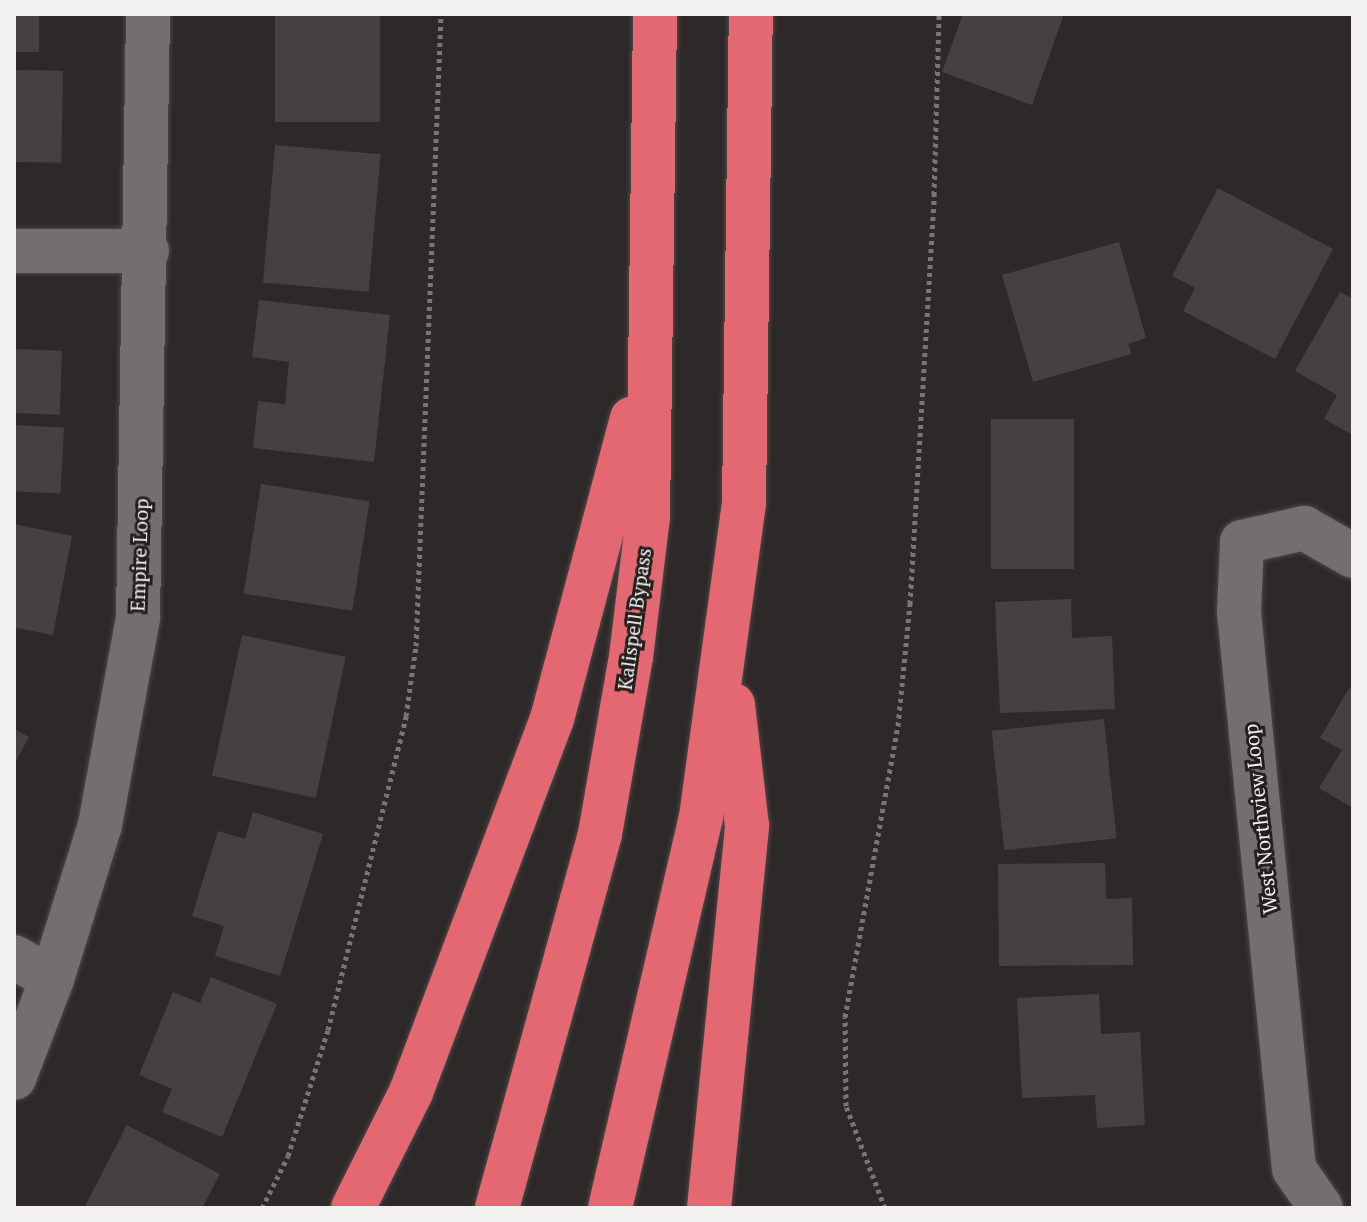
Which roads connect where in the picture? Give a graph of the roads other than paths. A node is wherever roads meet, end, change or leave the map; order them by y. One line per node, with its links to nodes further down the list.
1 (148, 14): 5 (street, Empire Loop)
2 (655, 14): 6 (highway, Kalispell Bypass)
3 (751, 14): 8 (highway)
4 (14, 251): 5 (street)
5 (147, 251): 10 (street, Empire Loop)
6 (649, 358): 12 (highway); 13 (highway, Kalispell Bypass)
7 (1353, 556): 16 (street, West Northview Loop)
8 (726, 648): 14 (highway); 15 (highway)
9 (14, 957): 10 (street)
10 (52, 979): 11 (street, Empire Loop)
11 (14, 1078)
12 (353, 1208)
13 (497, 1208)
14 (610, 1208)
15 (709, 1208)
16 (1321, 1208)

